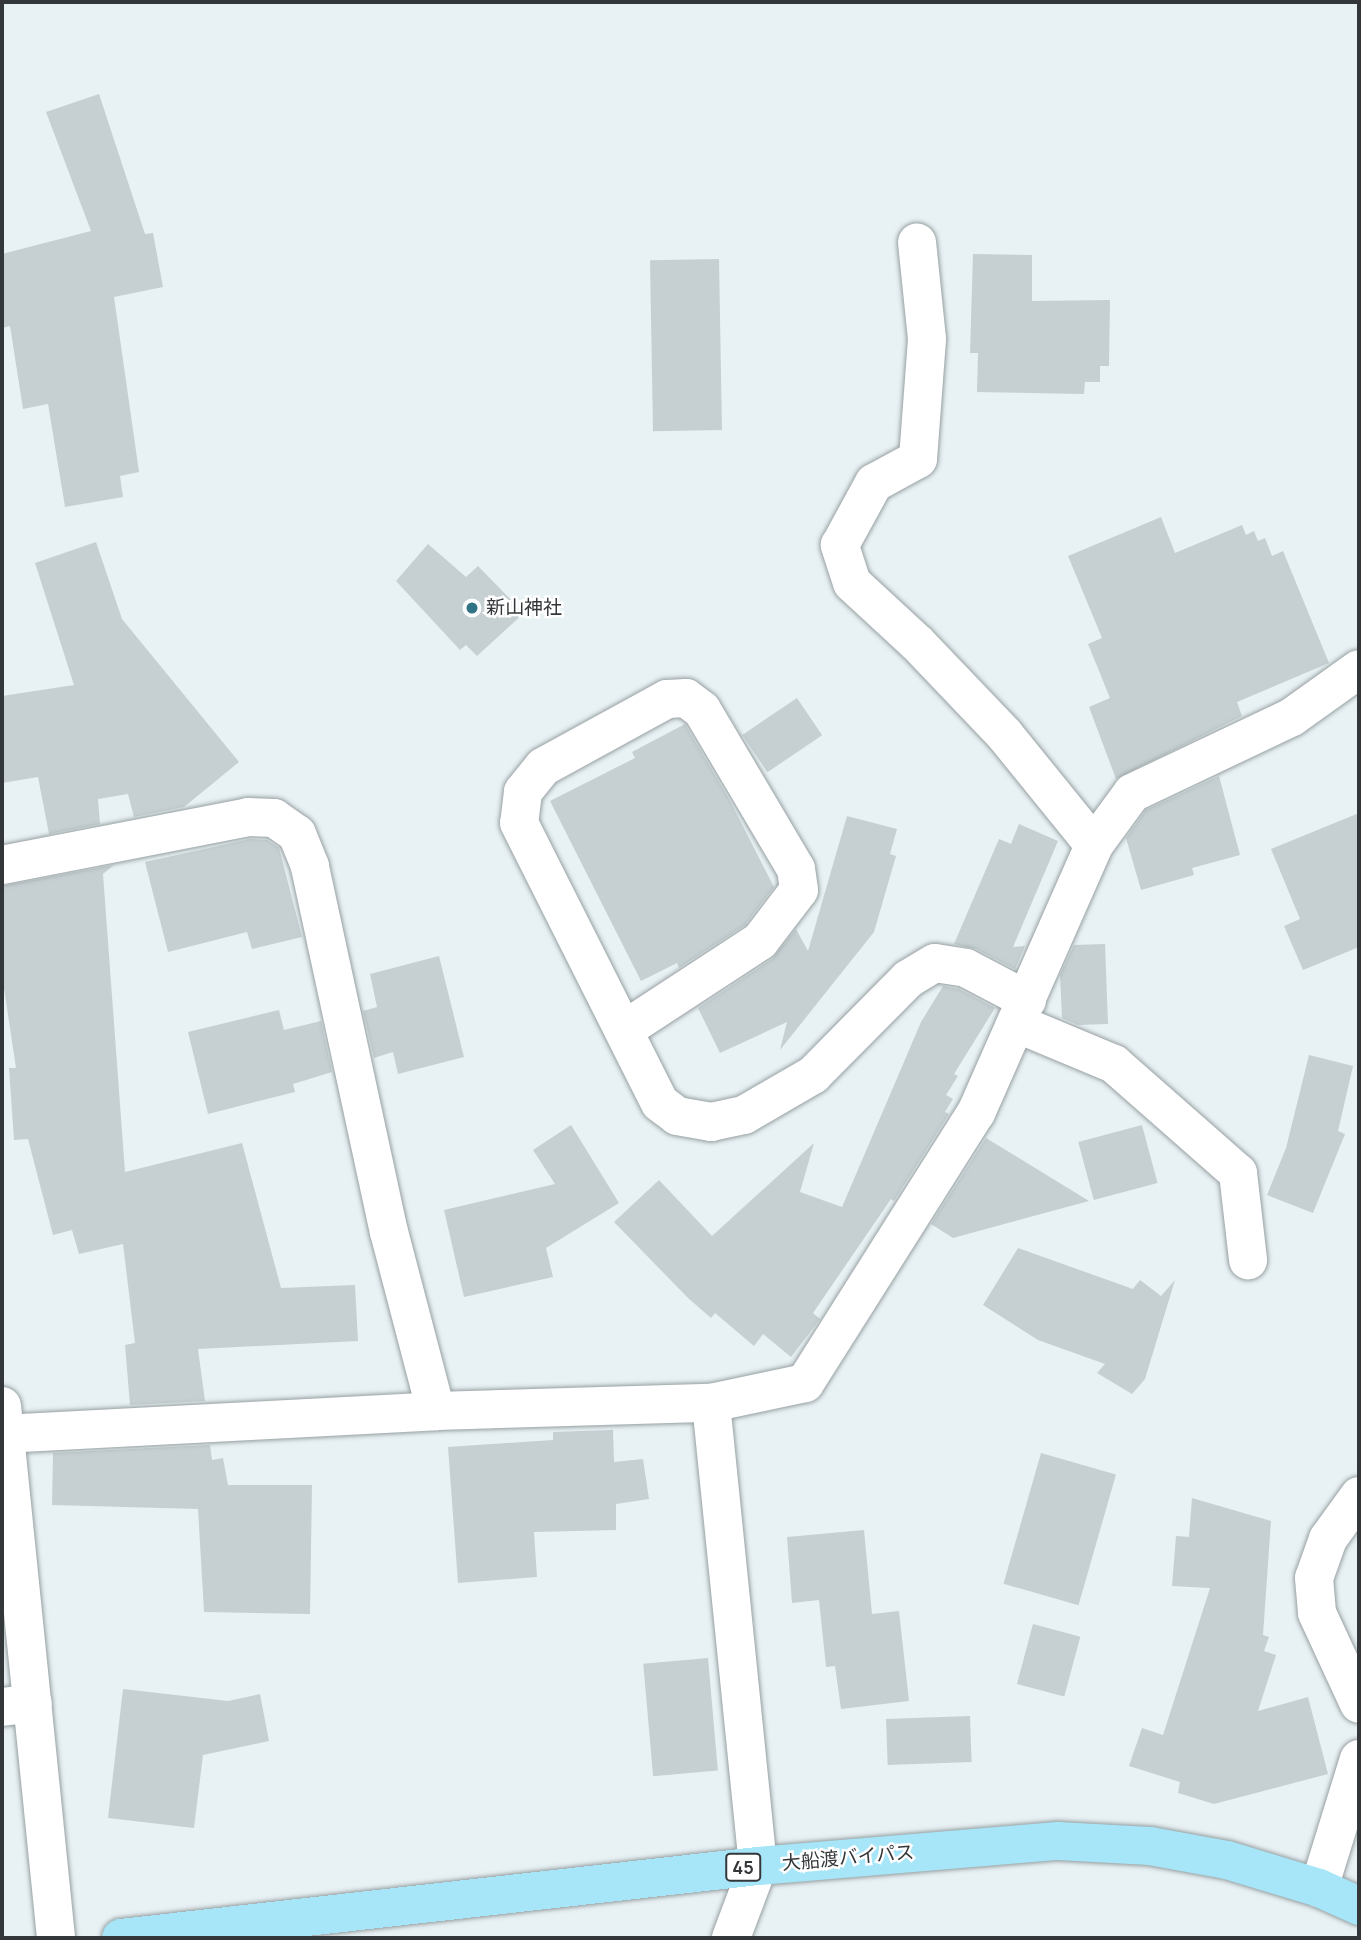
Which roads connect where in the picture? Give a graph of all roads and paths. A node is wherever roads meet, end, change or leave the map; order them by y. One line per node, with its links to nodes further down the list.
1 (917, 243): 3 (street)
2 (1359, 669): 3 (street)
3 (1094, 845): 5 (street)
4 (2, 865): 9 (street)
5 (1022, 1012): 6 (street); 7 (street); 8 (street)
6 (624, 1030): 6 (street)
7 (1248, 1260)
8 (711, 1403): 9 (street); 15 (street)
9 (436, 1411): 10 (street)
10 (3, 1425): 13 (street)
11 (1359, 1496): 12 (street)
12 (1359, 1704)
13 (17, 1705): 18 (street)
14 (1359, 1759): 16 (street)
15 (758, 1866): 16 (highway, 大船渡バイパス / 45); 19 (highway, 大船渡バイパス / 45); 20 (street)
16 (1319, 1888): 17 (highway, 大船渡バイパス / 45)
17 (1359, 1906)
18 (56, 1938)
19 (121, 1938)
20 (731, 1938)

